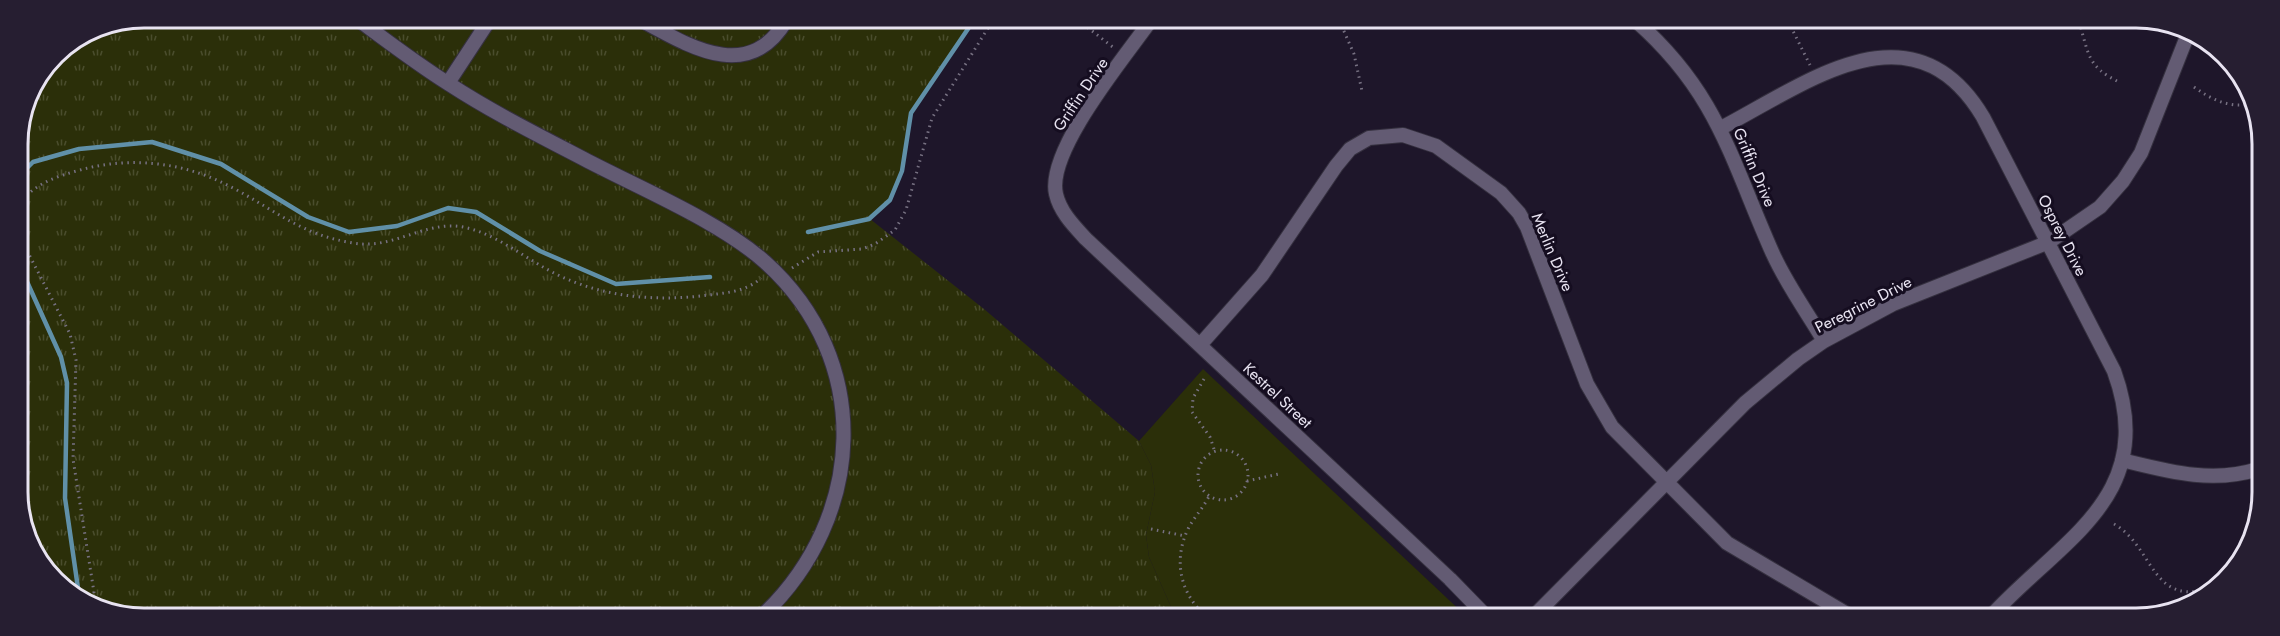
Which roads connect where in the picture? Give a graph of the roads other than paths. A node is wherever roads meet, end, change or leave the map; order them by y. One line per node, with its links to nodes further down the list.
1 (370, 28): 8 (street)
2 (484, 28): 8 (street)
3 (656, 28): 4 (street)
4 (780, 28)
5 (1146, 28): 10 (street, Griffin Drive)
6 (1643, 28): 9 (street, Griffin Drive)
7 (2186, 40): 11 (street, Peregrine Drive)
8 (448, 83): 21 (street)
9 (1721, 128): 11 (street, Osprey Drive); 12 (street, Griffin Drive)
10 (1056, 193): 13 (street, Kestrel Street)
11 (2049, 242): 12 (street, Peregrine Drive); 14 (street, Osprey Drive)
12 (1824, 341): 16 (street, Peregrine Drive)
13 (1200, 345): 16 (street, Merlin Drive); 17 (street, Kestrel Street)
14 (2122, 460): 15 (street); 20 (street, Osprey Drive)
15 (2252, 470)
16 (1666, 484): 18 (street, Peregrine Drive); 19 (street, Merlin Drive)
17 (1478, 607)
18 (1542, 607)
19 (1835, 607)
20 (2000, 607)
21 (770, 608)

